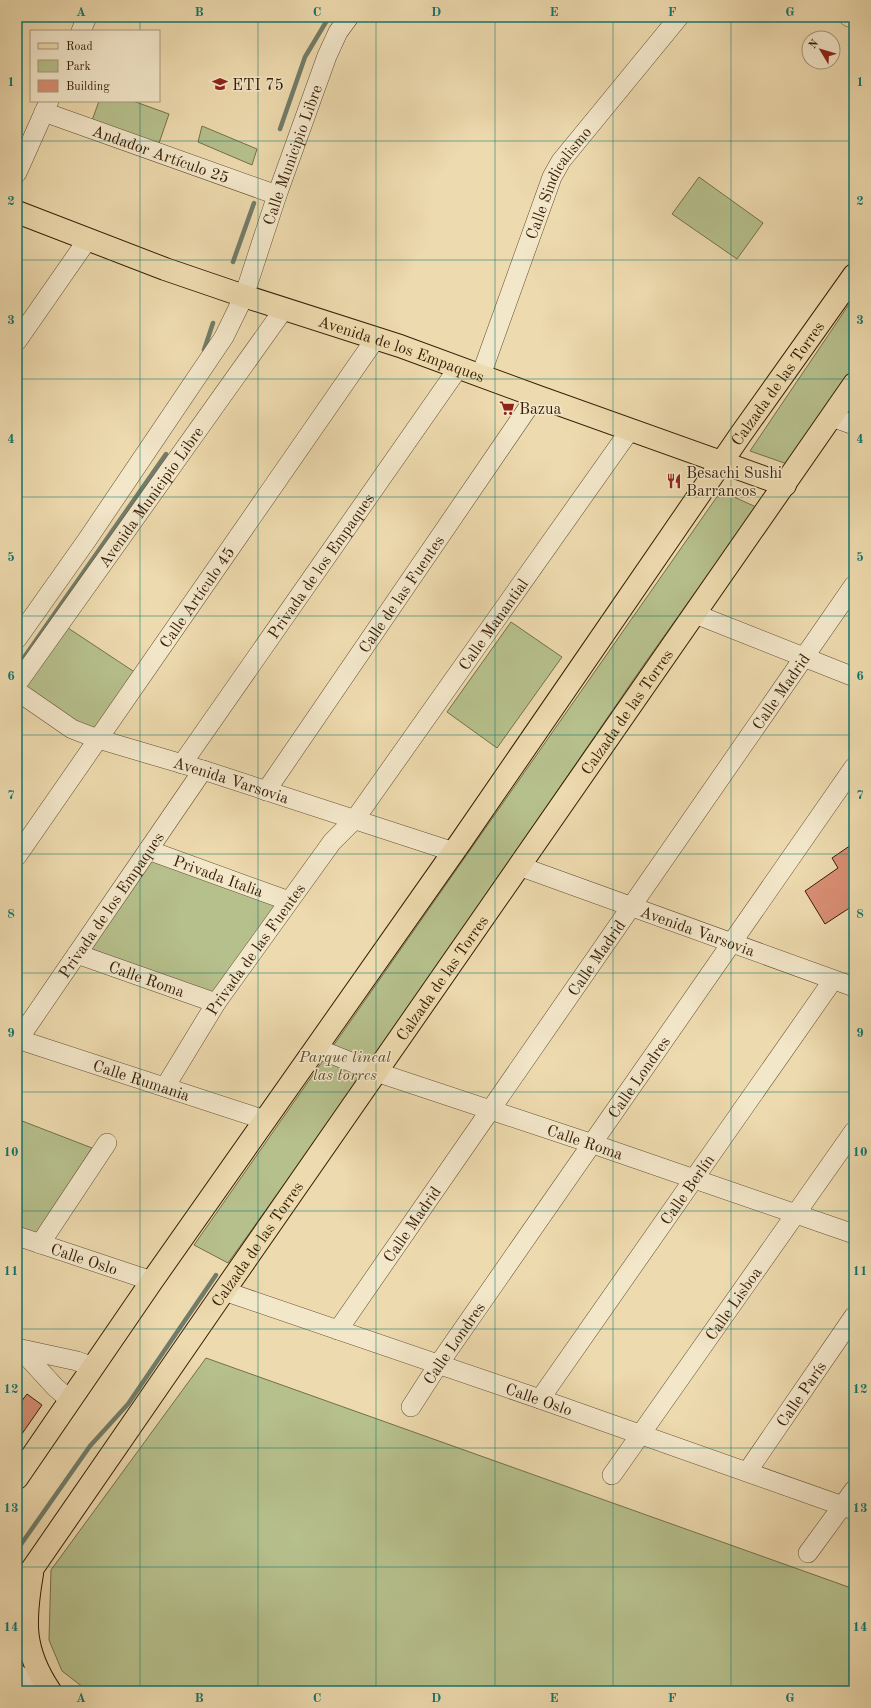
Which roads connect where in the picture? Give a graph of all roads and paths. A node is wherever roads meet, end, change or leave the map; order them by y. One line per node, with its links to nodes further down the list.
1 (87, 17): 6 (street)
2 (348, 17): 9 (street, Calle Municipio Libre)
3 (679, 17): 18 (street, Calle Sindicalismo)
4 (849, 17): 5 (street)
5 (854, 19)
6 (81, 30)
7 (47, 107): 8 (street); 9 (street, Andador Artículo 25)
8 (17, 173)
9 (277, 195): 13 (street, Calle Municipio Libre)
10 (17, 212): 11 (main road, Avenida de los Empaques)
11 (88, 240): 13 (main road, Avenida de los Empaques); 16 (street)
12 (854, 275): 24 (main road, Calzada de las Torres)
13 (244, 296): 14 (main road, Avenida de los Empaques); 28 (street, Avenida Municipio Libre)
14 (284, 309): 15 (main road, Avenida de los Empaques); 31 (street, Avenida Municipio Libre)
15 (376, 338): 17 (main road, Avenida de los Empaques); 33 (street, Calle Artículo 45)
16 (17, 341)
17 (459, 367): 18 (main road, Avenida de los Empaques); 34 (street, Privada de los Empaques)
18 (481, 375): 20 (main road, Avenida de los Empaques)
19 (854, 384): 21 (main road, Calzada de las Torres)
20 (536, 396): 23 (main road, Avenida de los Empaques); 37 (street, Calle de las Fuentes)
21 (832, 417): 22 (street); 25 (main road, Calzada de las Torres)
22 (854, 425)
23 (630, 430): 24 (main road, Avenida de los Empaques); 38 (street, Calle Manantial)
24 (722, 462): 25 (main road, Avenida de los Empaques); 40 (main road, Calzada de las Torres)
25 (785, 485): 27 (main road, Calzada de las Torres)
26 (854, 585): 29 (street, Calle Madrid)
27 (695, 614): 29 (street); 42 (main road, Calzada de las Torres)
28 (17, 640)
29 (804, 657): 30 (street); 44 (street, Calle Madrid)
30 (854, 677)
31 (17, 684)
32 (17, 691): 33 (street, Avenida Varsovia)
33 (98, 739): 34 (street, Avenida Varsovia); 41 (street, Calle Artículo 45)
34 (182, 764): 36 (street, Avenida Varsovia)
35 (854, 767): 45 (street, Calle Londres)
36 (203, 770): 37 (street, Avenida Varsovia); 39 (street, Privada de los Empaques)
37 (266, 791): 38 (street, Avenida Varsovia)
38 (355, 819): 40 (street, Avenida Varsovia); 43 (street, Privada de las Fuentes)
39 (148, 850): 43 (street, Privada Italia); 46 (street, Privada de los Empaques)
40 (454, 852): 51 (main road, Calzada de las Torres)
41 (17, 856)
42 (519, 866): 44 (street, Avenida Varsovia); 52 (main road, Calzada de las Torres)
43 (289, 901): 49 (street, Privada de las Fuentes)
44 (632, 907): 45 (street, Avenida Varsovia); 54 (street, Calle Madrid)
45 (733, 942): 47 (street, Avenida Varsovia); 58 (street, Calle Londres)
46 (77, 954): 49 (street, Calle Roma); 50 (street, Privada de los Empaques)
47 (833, 980): 48 (street, Avenida Varsovia); 59 (street, Calle Berlín)
48 (854, 987)
49 (216, 1003): 53 (street, Privada de las Fuentes)
50 (18, 1040): 53 (street, Calle Rumania)
51 (316, 1048): 52 (street, Calle Roma); 55 (main road, Calzada de las Torres)
52 (376, 1072): 54 (street, Calle Roma); 65 (main road, Calzada de las Torres)
53 (165, 1087): 55 (street, Calle Rumania)
54 (490, 1109): 58 (street, Calle Roma); 67 (street, Calle Madrid)
55 (265, 1120): 64 (main road, Calzada de las Torres)
56 (854, 1131): 60 (street, Calle Lisboa)
57 (107, 1143): 63 (street)
58 (593, 1144): 59 (street, Calle Roma); 69 (street, Calle Londres)
59 (694, 1178): 60 (street, Calle Roma); 71 (street, Calle Berlín)
60 (796, 1214): 61 (street, Calle Roma); 74 (street, Calle Lisboa)
61 (854, 1234)
62 (17, 1236): 63 (street, Calle Oslo)
63 (40, 1244): 64 (street, Calle Oslo)
64 (152, 1281): 70 (main road, Calzada de las Torres)
65 (224, 1291): 67 (street, Calle Oslo); 81 (main road, Calzada de las Torres)
66 (854, 1316): 75 (street, Calle París)
67 (338, 1330): 69 (street, Calle Oslo)
68 (19, 1349): 70 (street); 72 (street)
69 (438, 1365): 71 (street, Calle Oslo); 73 (street, Calle Londres)
70 (93, 1367): 72 (main road, Calzada de las Torres)
71 (540, 1399): 74 (street, Calle Oslo)
72 (70, 1400): 77 (main road, Calzada de las Torres)
73 (411, 1407)
74 (641, 1435): 75 (street, Calle Oslo); 76 (street, Calle Lisboa)
75 (747, 1472): 79 (street, Calle Oslo)
76 (612, 1476)
77 (17, 1478)
78 (854, 1490): 79 (street)
79 (848, 1508): 80 (street)
80 (808, 1553)
81 (32, 1569): 82 (main road, Calzada de las Torres); 85 (main road)
82 (17, 1591)
83 (17, 1674): 84 (street)
84 (40, 1691)
85 (50, 1691)

